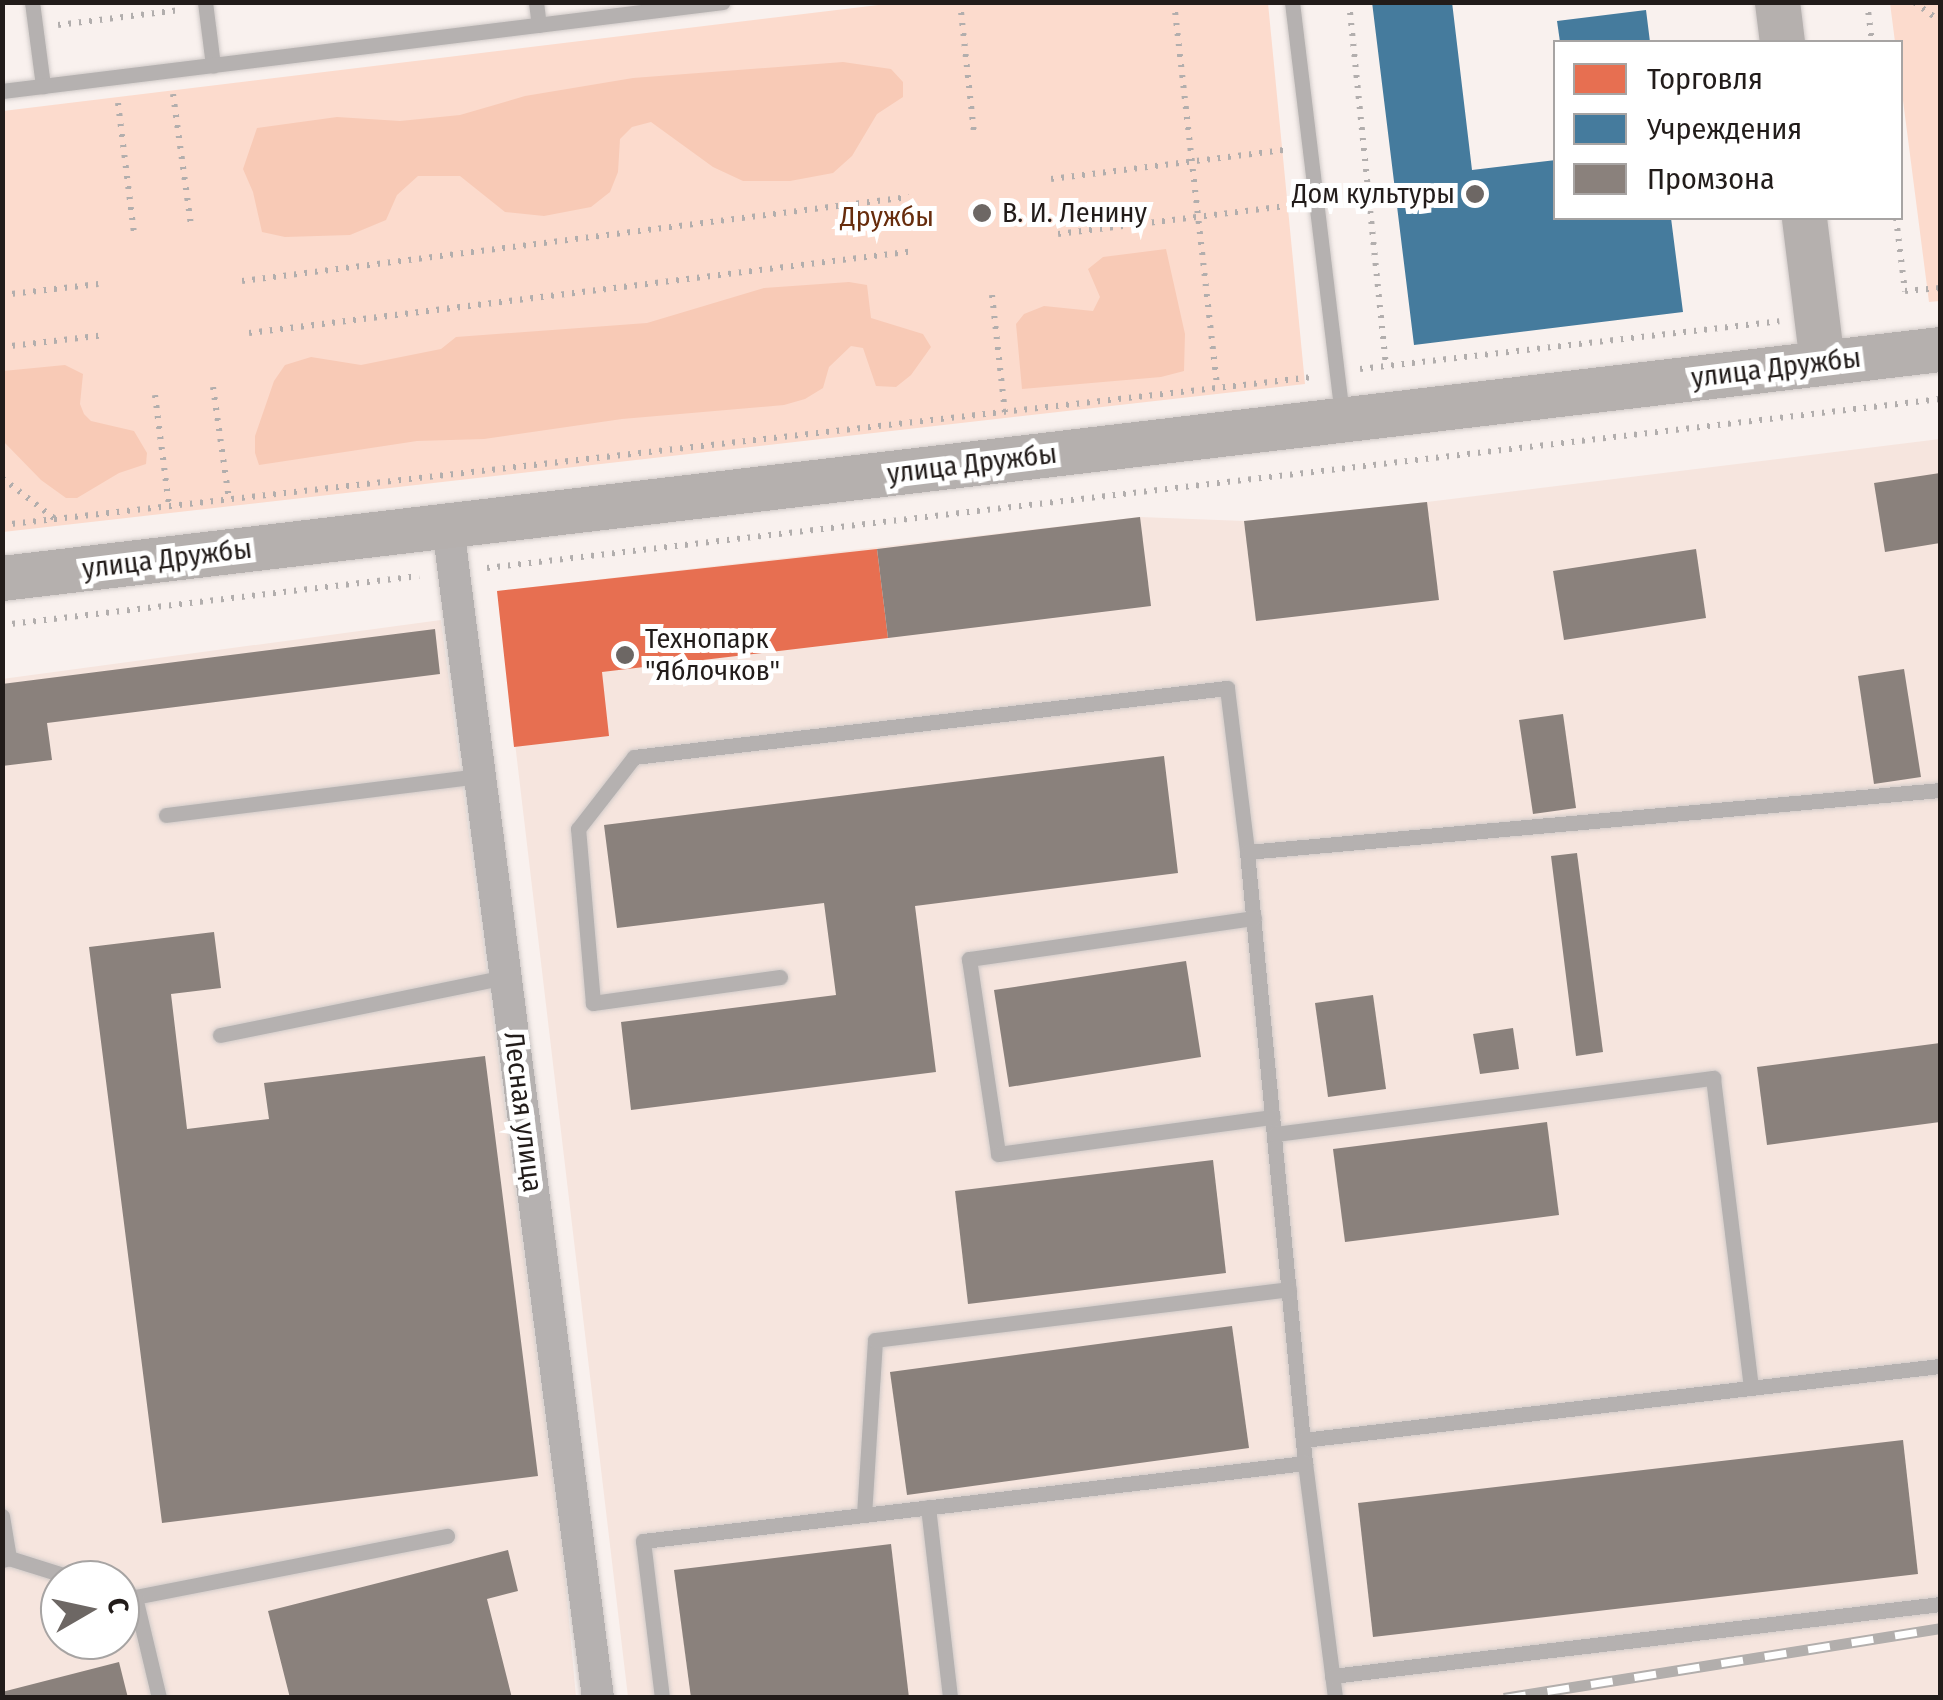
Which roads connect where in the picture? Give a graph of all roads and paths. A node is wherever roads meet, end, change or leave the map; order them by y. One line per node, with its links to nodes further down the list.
1 (32, 2): 15 (lane)
2 (536, 2): 14 (lane)
3 (723, 2): 12 (lane)
4 (960, 2): 23 (path)
5 (1174, 2): 25 (path)
6 (1292, 2): 24 (lane)
7 (1349, 2): 47 (path)
8 (1777, 2): 16 (main road)
9 (1866, 2): 17 (path)
10 (1914, 2): 13 (path)
11 (205, 5): 15 (path); 18 (lane)
12 (624, 8): 14 (lane)
13 (1940, 22)
14 (539, 25): 18 (lane)
15 (35, 28): 21 (lane)
16 (1782, 40)
17 (1872, 40)
18 (213, 65): 19 (lane)
19 (170, 70): 20 (lane); 32 (path)
20 (115, 77): 21 (lane); 33 (path)
21 (43, 86): 22 (lane)
22 (2, 91)
23 (974, 134)
24 (1309, 147): 25 (path); 28 (lane)
25 (1190, 162): 26 (path); 29 (path)
26 (1052, 179)
27 (908, 197): 36 (path)
28 (1316, 202): 29 (path); 48 (lane)
29 (1197, 217): 34 (path); 50 (path)
30 (1804, 220): 46 (main road)
31 (1896, 220): 38 (path)
32 (191, 226)
33 (134, 234)
34 (1058, 234)
35 (915, 251): 42 (path)
36 (242, 281)
37 (98, 284): 39 (path)
38 (1940, 288)
39 (2, 296)
40 (992, 296): 53 (path)
41 (1778, 304): 47 (path)
42 (249, 333)
43 (104, 335): 44 (path)
44 (2, 348)
45 (1940, 349): 46 (main road, улица Дружбы)
46 (1822, 362): 54 (main road, улица Дружбы)
47 (1386, 364): 48 (path)
48 (1336, 374): 50 (path); 54 (lane)
49 (213, 387): 56 (path)
50 (1216, 388): 53 (path)
51 (155, 394): 57 (path)
52 (1940, 399): 61 (path)
53 (1005, 412): 56 (path)
54 (1342, 419): 60 (main road, улица Дружбы)
55 (2, 478): 58 (path)
56 (229, 500): 57 (path)
57 (169, 506): 58 (path)
58 (55, 519): 59 (path)
59 (2, 525)
60 (448, 528): 61 (street, Лесная улица); 62 (main road, улица Дружбы)
61 (454, 572): 63 (path); 64 (street, Лесная улица)
62 (2, 578)
63 (2, 624)
64 (480, 776): 66 (lane); 69 (street, Лесная улица)
65 (1940, 790): 67 (lane)
66 (166, 815)
67 (1248, 852): 68 (lane); 70 (lane)
68 (1254, 918): 72 (lane); 72 (lane)
69 (506, 977): 71 (lane); 89 (street, Лесная улица)
70 (780, 977)
71 (220, 1034)
72 (1274, 1126): 73 (lane); 75 (lane)
73 (1289, 1289): 76 (lane); 79 (lane)
74 (1940, 1366): 75 (lane)
75 (1751, 1388): 76 (lane)
76 (1303, 1440): 77 (lane)
77 (1305, 1462): 78 (lane); 87 (lane)
78 (928, 1507): 79 (lane); 91 (lane)
79 (864, 1515): 90 (lane)
80 (2, 1516): 82 (lane)
81 (447, 1536): 84 (lane)
82 (6, 1559): 83 (lane)
83 (40, 1569)
84 (140, 1593)
85 (1940, 1604): 87 (lane)
86 (140, 1637): 88 (lane)
87 (1332, 1676): 92 (lane)
88 (159, 1698)
89 (598, 1698)
90 (662, 1698)
91 (950, 1698)
92 (1334, 1698)

